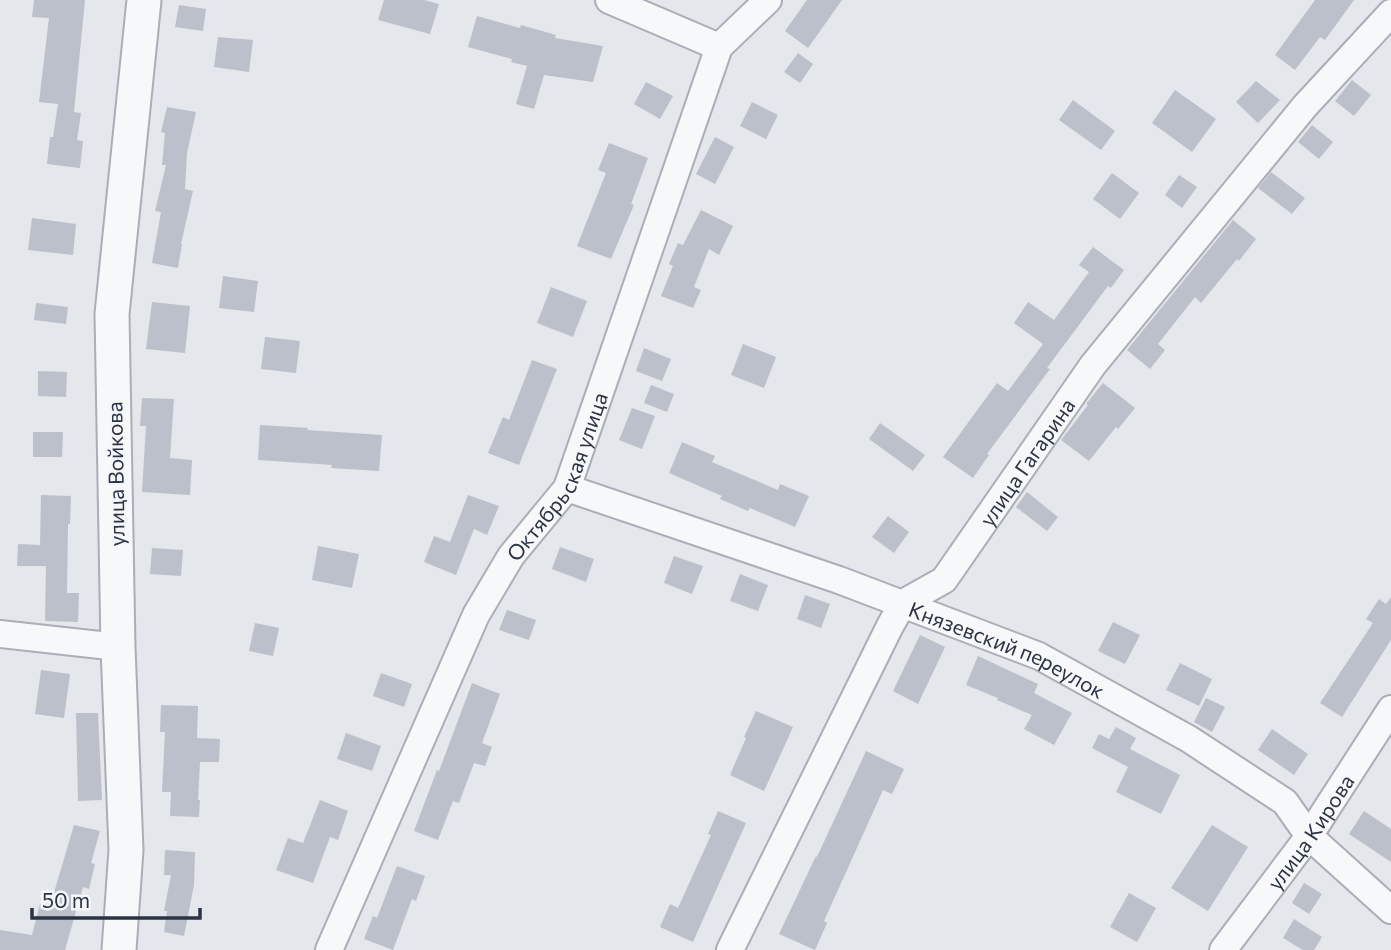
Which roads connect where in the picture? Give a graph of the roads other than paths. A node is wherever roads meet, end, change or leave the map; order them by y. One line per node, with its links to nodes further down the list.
1 (144, 0): 9 (street, улица Войкова)
2 (609, 0): 5 (street)
3 (768, 0): 5 (street, Октябрьская улица)
4 (1391, 13): 7 (street, улица Гагарина)
5 (719, 47): 6 (street, Октябрьская улица)
6 (566, 488): 7 (street, Князевский переулок); 14 (street, Октябрьская улица)
7 (903, 603): 11 (street, Князевский переулок); 15 (street)
8 (0, 634): 9 (street)
9 (118, 647): 13 (street, улица Войкова)
10 (1391, 709): 11 (street, улица Кирова)
11 (1309, 836): 12 (street, Князевский переулок); 16 (street, улица Кирова)
12 (1391, 910)
13 (119, 950)
14 (329, 950)
15 (730, 950)
16 (1223, 950)

